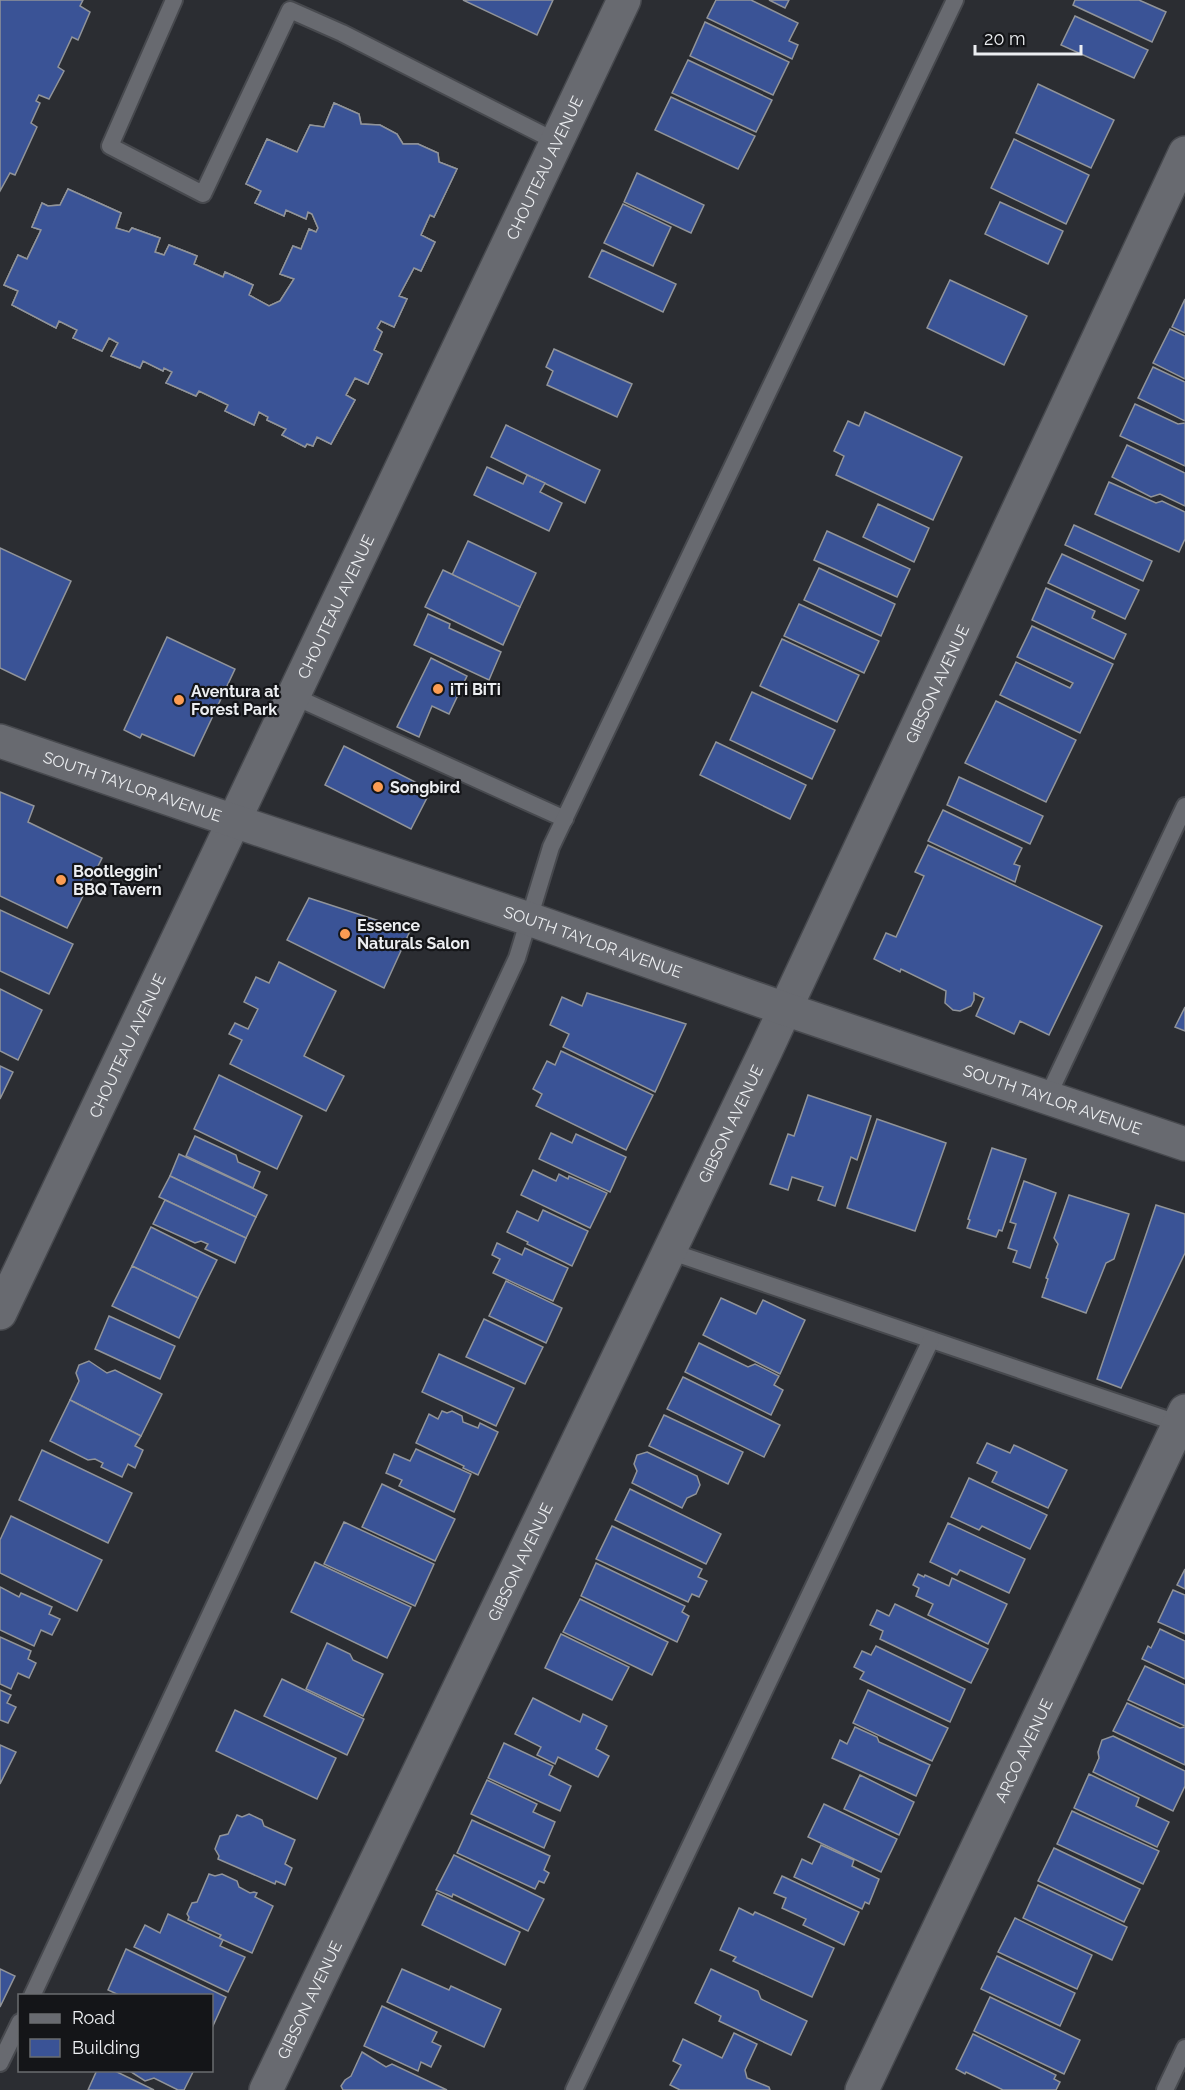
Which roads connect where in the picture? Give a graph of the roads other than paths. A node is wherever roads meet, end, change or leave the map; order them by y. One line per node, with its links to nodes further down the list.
1 (174, 0): 4 (lane)
2 (624, 0): 5 (street, CHOUTEAU AVENUE)
3 (955, 0): 10 (lane)
4 (292, 5): 5 (lane)
5 (557, 142): 7 (street, CHOUTEAU AVENUE)
6 (1185, 153): 13 (street, GIBSON AVENUE)
7 (293, 696): 10 (lane); 11 (street, CHOUTEAU AVENUE)
8 (0, 741): 11 (street, SOUTH TAYLOR AVENUE)
9 (1185, 806): 14 (lane)
10 (565, 819): 12 (lane)
11 (234, 822): 12 (street, SOUTH TAYLOR AVENUE); 17 (street, CHOUTEAU AVENUE)
12 (529, 919): 13 (street, SOUTH TAYLOR AVENUE); 20 (lane)
13 (785, 1009): 14 (street, SOUTH TAYLOR AVENUE); 16 (street, GIBSON AVENUE)
14 (1047, 1098): 15 (street, SOUTH TAYLOR AVENUE)
15 (1185, 1144)
16 (669, 1251): 18 (lane); 24 (street, GIBSON AVENUE)
17 (0, 1313)
18 (931, 1340): 19 (lane); 25 (lane)
19 (1183, 1420): 26 (street, ARCO AVENUE)
20 (32, 1994)
21 (18, 2026): 23 (lane)
22 (1185, 2048): 27 (lane)
23 (0, 2063)
24 (266, 2090)
25 (574, 2090)
26 (862, 2090)
27 (1165, 2090)

